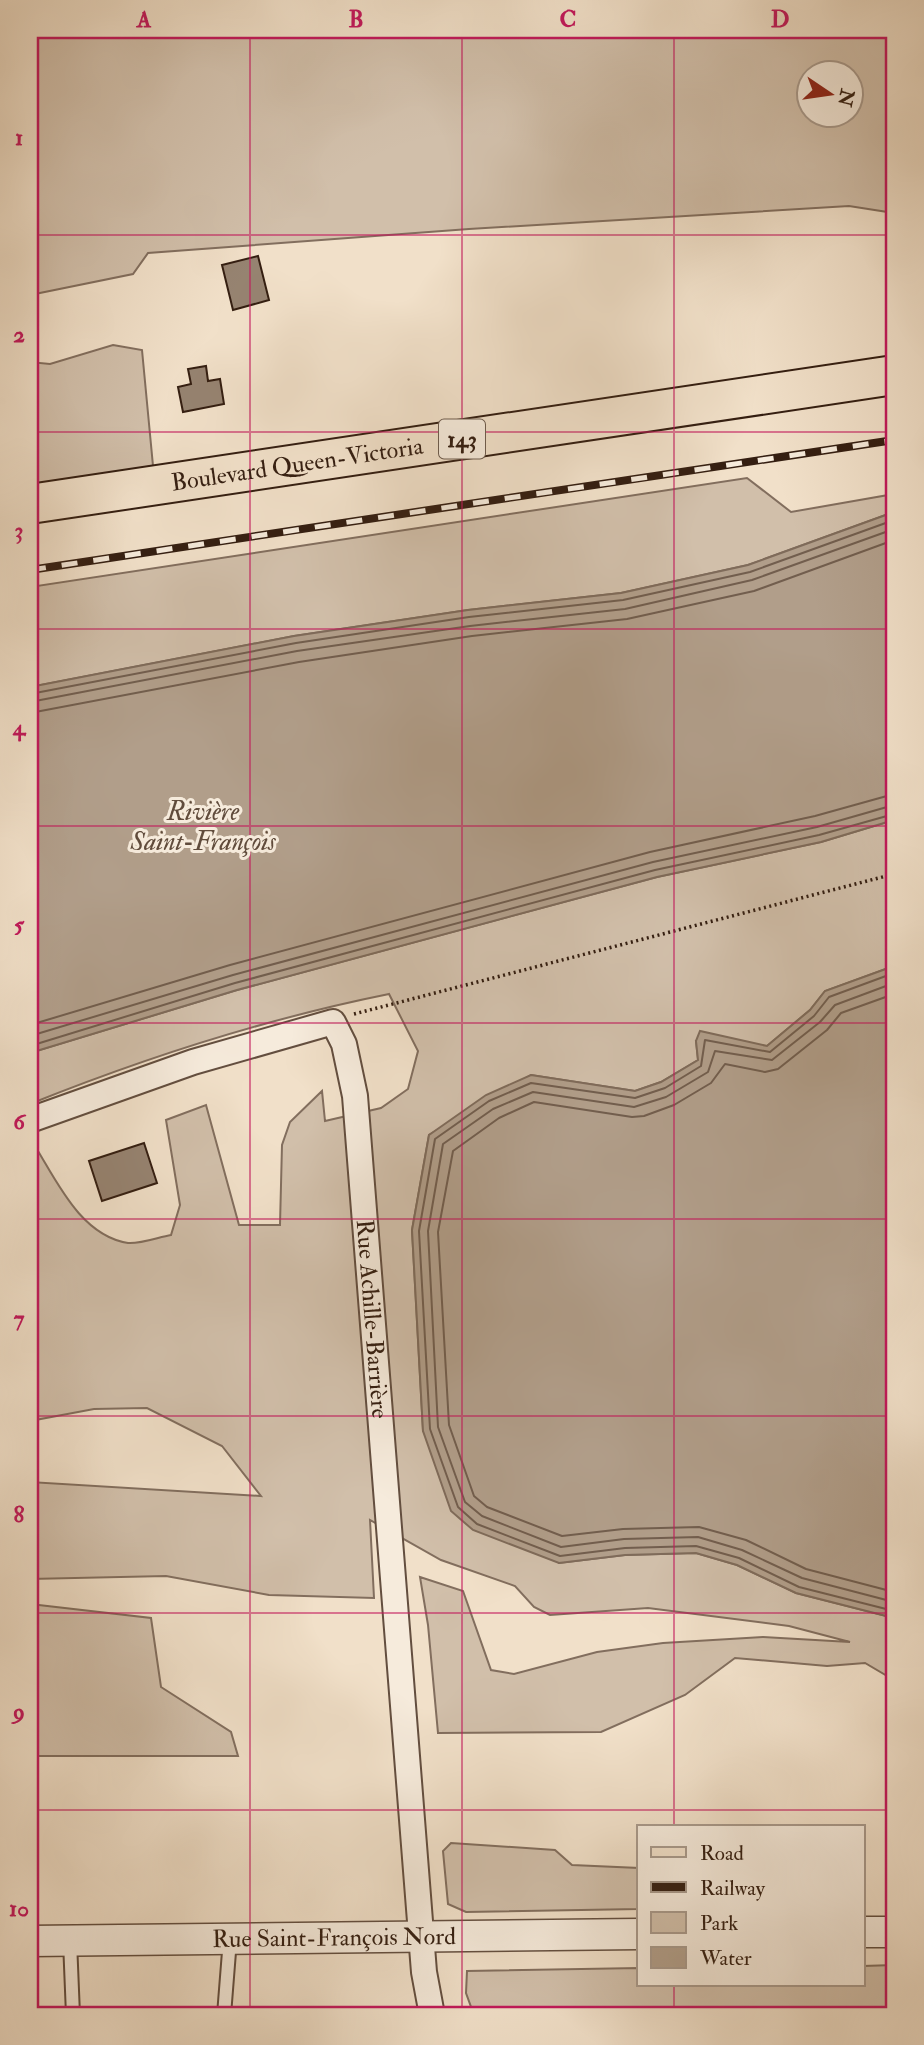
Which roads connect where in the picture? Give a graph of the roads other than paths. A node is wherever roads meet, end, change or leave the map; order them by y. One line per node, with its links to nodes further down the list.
1 (894, 375): 2 (main road, Boulevard Queen-Victoria / 143)
2 (30, 504)
3 (30, 1120): 7 (street, Rue Achille-Barrière)
4 (864, 1932): 5 (street)
5 (894, 1932)
6 (637, 1934): 7 (street, Rue Saint-François Nord)
7 (422, 1936): 8 (street, Rue Saint-François Nord); 13 (street, Rue Achille-Barrière)
8 (230, 1938): 9 (street, Rue Saint-François Nord); 12 (lane)
9 (70, 1940): 10 (street, Rue Saint-François Nord); 11 (lane)
10 (30, 1941)
11 (73, 2015)
12 (224, 2015)
13 (432, 2015)

